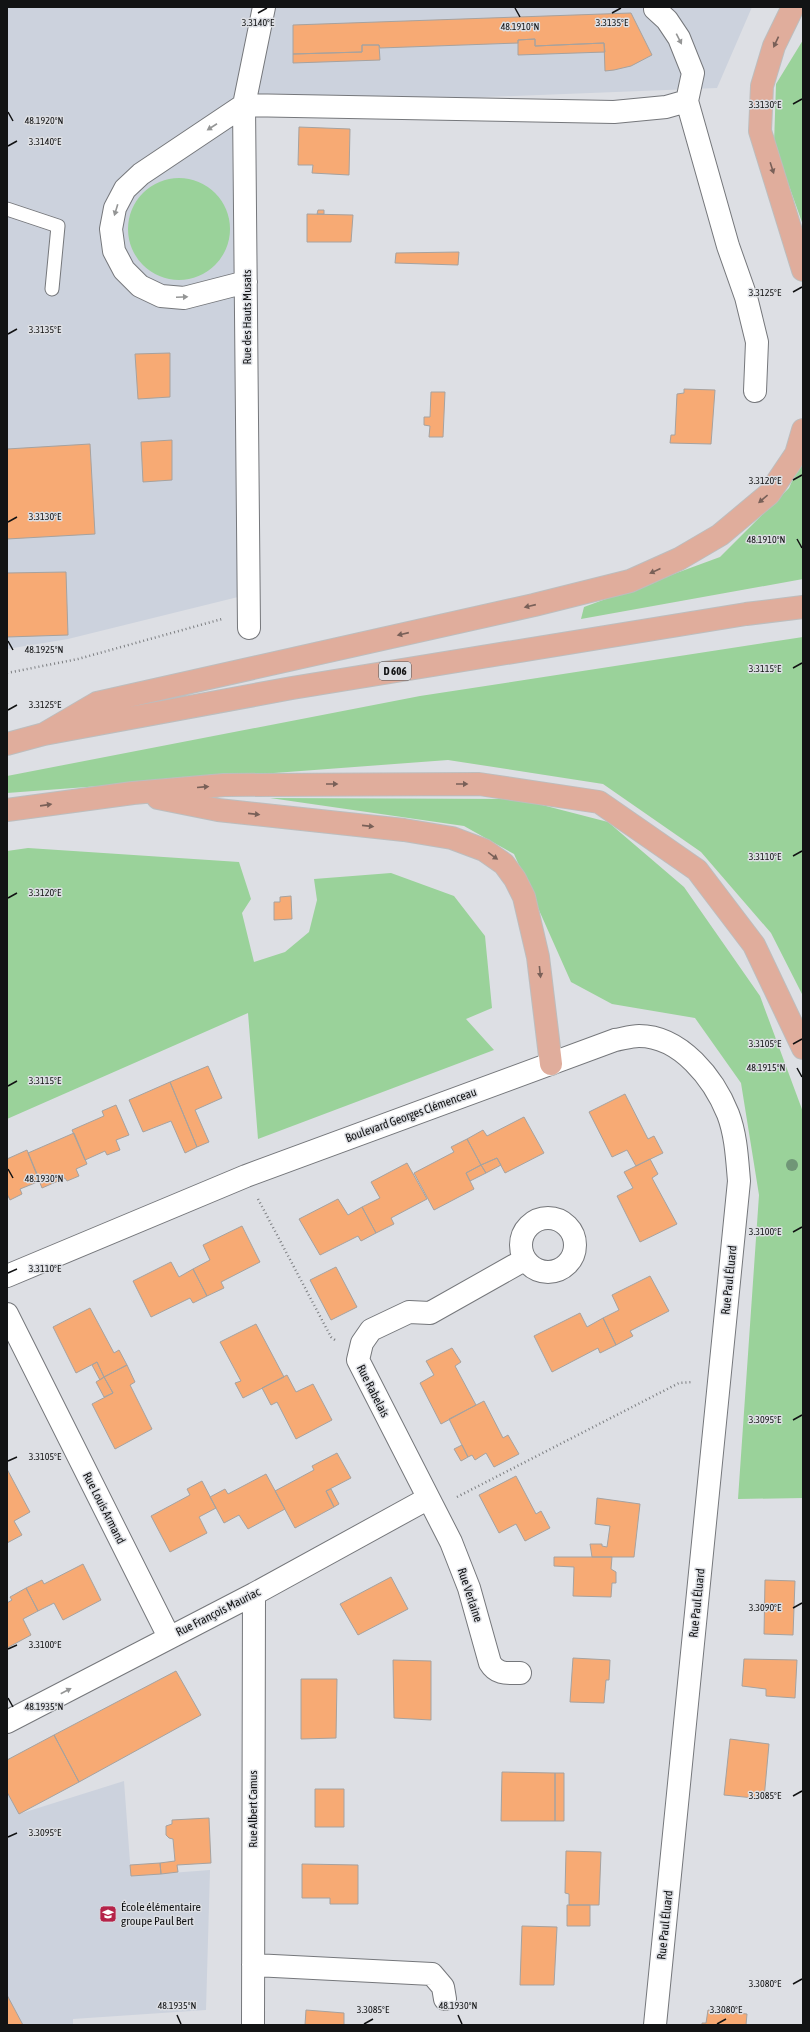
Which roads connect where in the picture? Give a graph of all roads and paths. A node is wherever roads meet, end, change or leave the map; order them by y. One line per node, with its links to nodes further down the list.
1 (264, 7): 5 (street, Rue des Hauts Musats)
2 (793, 7): 7 (main road, one-way to 7)
3 (654, 8): 4 (street, one-way to 4)
4 (687, 101): 5 (street); 10 (street)
5 (244, 105): 8 (street, Rue des Hauts Musats); 8 (street, one-way to 8)
6 (7, 209): 9 (lane)
7 (803, 270)
8 (246, 282): 13 (street, Rue des Hauts Musats)
9 (52, 289)
10 (756, 391)
11 (803, 430): 15 (main road, one-way to 15)
12 (803, 607): 15 (main road, D 606)
13 (249, 618): 14 (path)
14 (7, 673)
15 (44, 734): 16 (main road, D 606)
16 (7, 744)
17 (133, 793): 18 (main road, one-way to 17); 19 (main road, one-way to 19); 20 (main road, one-way to 20)
18 (7, 810)
19 (803, 1048)
20 (551, 1064): 21 (street, Boulevard Georges Clémenceau); 24 (street, Boulevard Georges Clémenceau)
21 (739, 1180): 36 (street, Rue Paul Éluard)
22 (256, 1195): 26 (path)
23 (524, 1260): 28 (street, Rue Rabelais)
24 (7, 1276)
25 (7, 1314): 30 (street, Rue Louis Armand)
26 (340, 1345)
27 (693, 1382): 28 (path)
28 (427, 1499): 29 (street, Rue François Mauriac); 31 (street, Rue Verlaine)
29 (254, 1594): 30 (street, Rue François Mauriac); 33 (street, Rue Albert Camus)
30 (169, 1637): 32 (street, Rue François Mauriac, one-way to 30)
31 (520, 1673)
32 (7, 1722)
33 (253, 1965): 34 (street); 35 (street, Rue Albert Camus)
34 (445, 1999)
35 (253, 2025)
36 (655, 2025)

